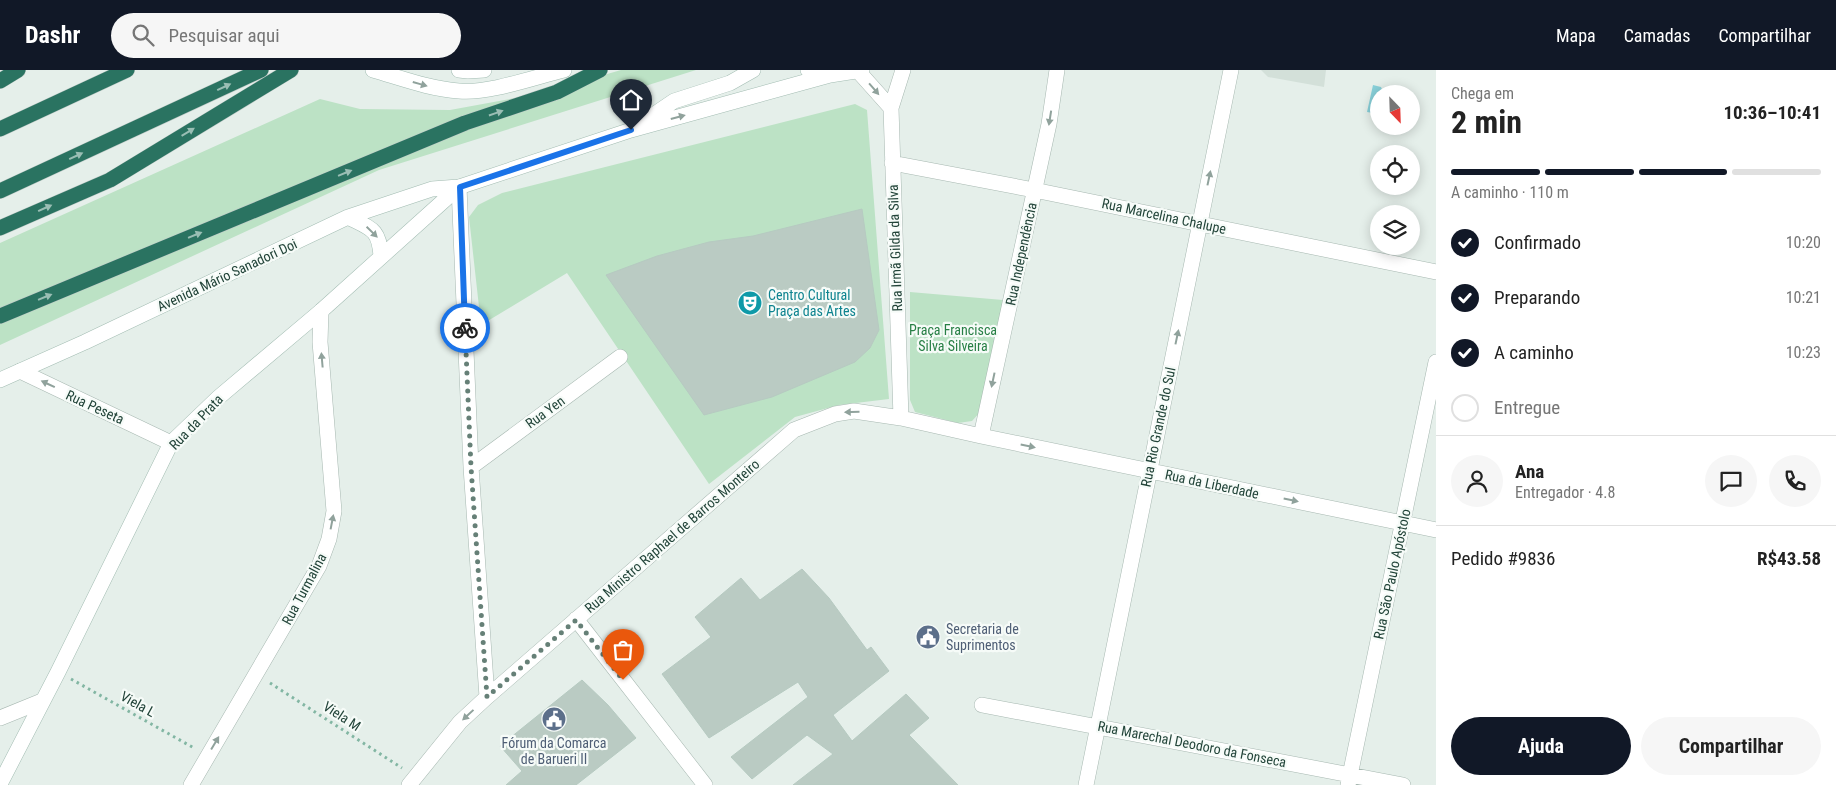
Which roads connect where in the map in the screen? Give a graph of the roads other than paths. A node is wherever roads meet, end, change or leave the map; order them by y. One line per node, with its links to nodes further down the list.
1 (18, 70): 17 (highway)
2 (127, 70): 19 (highway); 20 (highway)
3 (261, 70): 25 (highway, one-way to 3)
4 (291, 70): 28 (highway, one-way to 4)
5 (373, 70): 8 (street, one-way to 8)
6 (459, 70): 7 (street)
7 (484, 70)
8 (564, 70)
9 (600, 70): 32 (highway, one-way to 9)
10 (753, 70): 21 (street)
11 (808, 70): 16 (street)
12 (860, 70): 16 (street); 18 (street, one-way to 18)
13 (903, 70): 18 (street, Rua Irmã Gilda da Silva)
14 (1057, 70): 24 (street, Rua Independência, one-way to 24)
15 (1231, 70): 27 (street, Rua Rio Grande do Sul, one-way to 15)
16 (830, 76): 21 (street, one-way to 16)
17 (0, 81)
18 (891, 108): 22 (street, Rua Irmã Gilda da Silva)
19 (0, 120)
20 (0, 129)
21 (631, 130): 23 (street)
22 (892, 163): 24 (street, Rua Marcelina Chalupe); 37 (street, Rua Irmã Gilda da Silva)
23 (460, 187): 26 (street, Avenida Mário Sanadori Doi); 29 (street, Rua da Prata); 40 (street)
24 (1034, 190): 27 (street, Rua Marcelina Chalupe); 38 (street, Rua Independência, one-way to 38)
25 (0, 191)
26 (348, 217): 29 (street, one-way to 29); 35 (street, Avenida Mário Sanadori Doi)
27 (1200, 224): 30 (street, Rua Marcelina Chalupe); 41 (street, Rua Rio Grande do Sul, one-way to 27)
28 (0, 228)
29 (381, 256): 31 (street, Rua da Prata)
30 (1436, 272)
31 (321, 310): 39 (street, Rua da Prata); 53 (street, Rua Turmalina, one-way to 31)
32 (0, 316)
33 (620, 357): 40 (street, Rua Yen)
34 (1436, 362): 42 (street, Rua São Paulo Apóstolo)
35 (20, 371): 36 (street, Avenida Mário Sanadori Doi); 39 (street, Rua Peseta, one-way to 35)
36 (0, 380)
37 (900, 418): 38 (street, Rua da Liberdade); 44 (street, Rua Ministro Raphael de Barros Monteiro, one-way to 44)
38 (981, 436): 41 (street, Rua da Liberdade, one-way to 41)
39 (171, 443): 46 (street, Rua da Prata)
40 (471, 467): 45 (street)
41 (1149, 471): 42 (street, Rua da Liberdade, one-way to 42); 49 (street, Rua Rio Grande do Sul)
42 (1402, 523): 43 (street, Rua da Liberdade); 51 (street, Rua São Paulo Apóstolo)
43 (1436, 530)
44 (576, 620): 45 (street, Rua Ministro Raphael de Barros Monteiro); 54 (street)
45 (487, 697): 50 (street, Rua Ministro Raphael de Barros Monteiro, one-way to 50)
46 (42, 701): 48 (street); 52 (street, Rua da Prata)
47 (982, 705): 49 (street, Rua Marechal Deodoro da Fonseca)
48 (0, 718)
49 (1098, 727): 51 (street, Rua Marechal Deodoro da Fonseca); 55 (street, Rua Rio Grande do Sul)
50 (412, 780)
51 (1349, 780): 56 (street, Rua Marechal Deodoro da Fonseca)
52 (0, 784)
53 (191, 785)
54 (704, 785)
55 (1086, 785)
56 (1403, 785)

